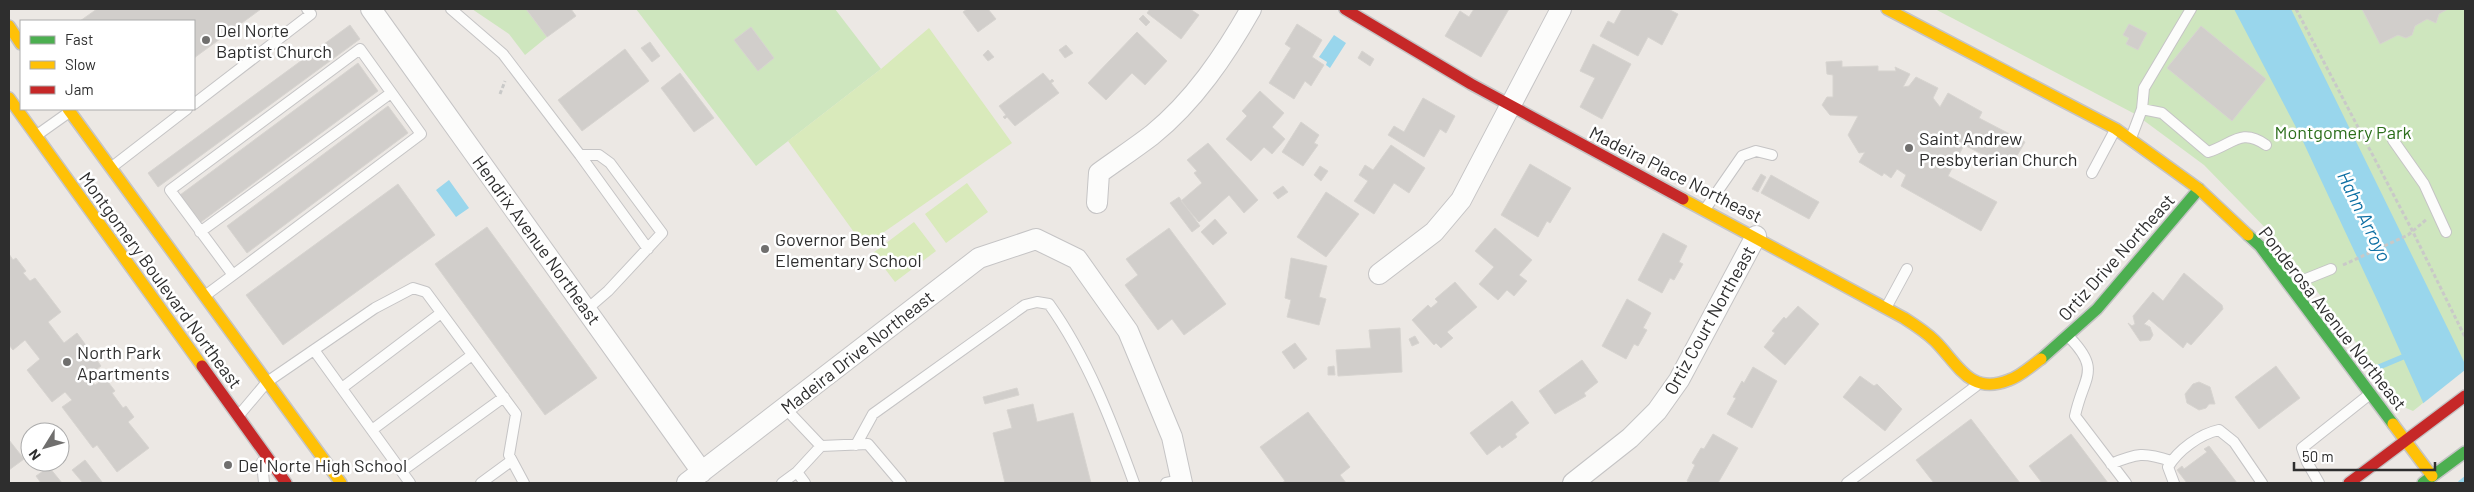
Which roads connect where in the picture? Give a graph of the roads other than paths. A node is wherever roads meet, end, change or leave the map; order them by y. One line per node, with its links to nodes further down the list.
1 (307, 9): 13 (lane)
2 (371, 9): 41 (street, Hendrix Avenue Northeast)
3 (451, 9): 23 (lane)
4 (1251, 9): 28 (street)
5 (1346, 9): 14 (street, Madeira Place Northeast)
6 (1560, 9): 14 (street)
7 (1888, 9): 18 (street, Ponderosa Avenue Northeast)
8 (2191, 9): 15 (lane)
9 (9, 26): 10 (street)
10 (20, 42)
11 (391, 93): 30 (lane); 30 (lane); 37 (lane)
12 (9, 98): 19 (street, Montgomery Boulevard Northeast)
13 (195, 103)
14 (1509, 108): 29 (street, Madeira Place Northeast); 36 (street)
15 (2142, 109): 20 (lane); 22 (lane)
16 (69, 110): 19 (lane); 25 (street, Montgomery Boulevard Northeast)
17 (186, 110): 25 (lane)
18 (2116, 129): 20 (street, Ponderosa Avenue Northeast); 26 (lane)
19 (36, 136): 53 (street, Montgomery Boulevard Northeast)
20 (2130, 139): 27 (street, Ponderosa Avenue Northeast)
21 (2393, 140): 31 (lane)
22 (2266, 145)
23 (580, 155): 33 (lane); 33 (lane)
24 (1772, 155): 29 (lane)
25 (111, 167): 39 (street, Montgomery Boulevard Northeast)
26 (2092, 173)
27 (2199, 189): 38 (street, Ponderosa Avenue Northeast); 43 (street, Ortiz Drive Northeast)
28 (1097, 203)
29 (1706, 209): 32 (street, Madeira Place Northeast)
30 (200, 232): 37 (lane)
31 (2446, 232)
32 (1756, 236): 40 (street, Madeira Place Northeast); 79 (street, Ortiz Court Northeast)
33 (648, 248): 41 (lane)
34 (1907, 269): 40 (lane)
35 (2331, 269): 38 (lane)
36 (1379, 274)
37 (233, 275): 39 (lane)
38 (2293, 290): 49 (street, Ponderosa Avenue Northeast)
39 (205, 296): 46 (street, Montgomery Boulevard Northeast)
40 (1886, 306): 47 (street, Madeira Place Northeast)
41 (586, 310): 65 (street, Hendrix Avenue Northeast)
42 (441, 313): 44 (lane); 45 (lane); 48 (lane)
43 (2068, 336): 47 (street, Ortiz Drive Northeast); 62 (lane)
44 (314, 350): 46 (lane); 48 (lane)
45 (472, 355): 51 (lane); 54 (lane)
46 (268, 382): 53 (lane); 71 (street, Montgomery Boulevard Northeast)
47 (1979, 384): 66 (lane)
48 (342, 388): 54 (lane)
49 (2371, 393): 55 (street, Ponderosa Avenue Northeast); 84 (lane)
50 (2465, 396): 55 (street)
51 (504, 397): 60 (lane); 63 (lane)
52 (785, 408): 57 (lane); 65 (street, Madeira Drive Northeast); 68 (street, Madeira Drive Northeast)
53 (237, 417): 58 (street, Montgomery Boulevard Northeast)
54 (372, 430): 63 (lane)
55 (2406, 440): 67 (street, Ponderosa Avenue Northeast); 85 (street)
56 (856, 445): 57 (lane); 77 (lane); 78 (lane)
57 (821, 446): 64 (lane)
58 (261, 449): 69 (lane); 70 (street, Montgomery Boulevard Northeast)
59 (2465, 452): 67 (street)
60 (511, 461): 73 (lane); 74 (lane)
61 (2171, 461): 62 (lane); 82 (lane); 83 (lane)
62 (2111, 464): 81 (lane)
63 (402, 471): 72 (lane)
64 (797, 472): 75 (lane); 76 (lane)
65 (695, 478)
66 (1858, 480): 80 (lane)
67 (2427, 480)
68 (1176, 482)
69 (264, 483)
70 (286, 483)
71 (341, 483)
72 (410, 483)
73 (481, 483)
74 (524, 483)
75 (782, 483)
76 (805, 483)
77 (900, 483)
78 (1134, 483)
79 (1573, 483)
80 (1847, 483)
81 (2126, 483)
82 (2174, 483)
83 (2262, 483)
84 (2319, 483)
85 (2349, 483)

